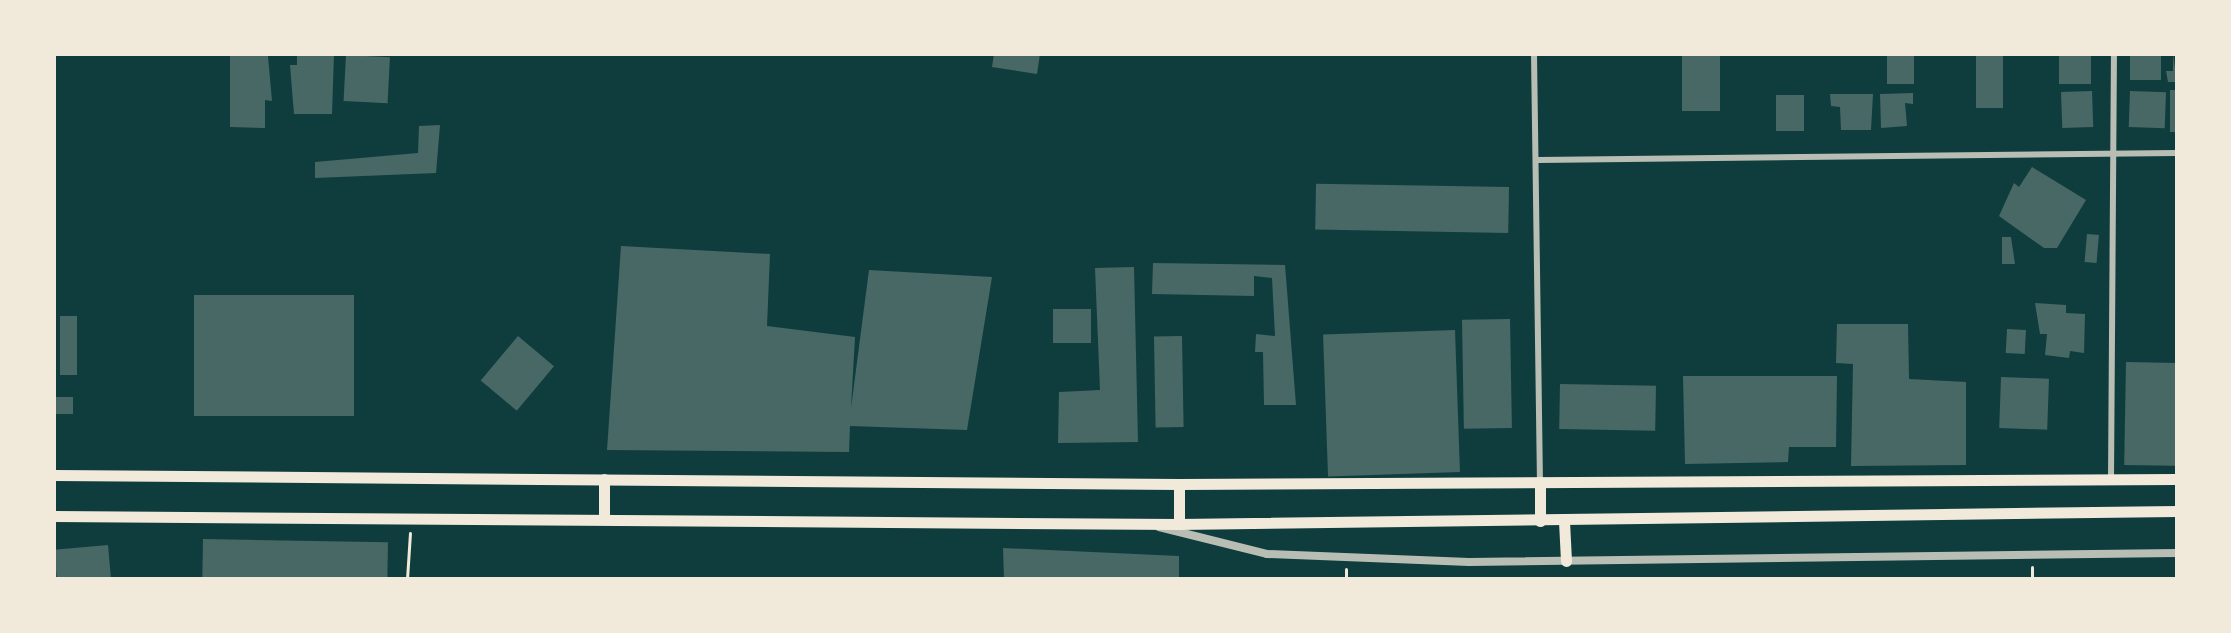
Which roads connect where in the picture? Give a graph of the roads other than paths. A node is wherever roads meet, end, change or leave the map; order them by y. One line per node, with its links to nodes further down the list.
1 (1534, 54): 5 (street)
2 (2114, 54): 3 (street)
3 (2117, 153): 4 (street); 5 (street); 9 (street)
4 (2177, 153)
5 (1538, 160): 10 (street)
6 (54, 475): 7 (highway)
7 (604, 479): 11 (highway); 14 (highway)
8 (2177, 479): 9 (highway)
9 (2111, 480): 10 (highway)
10 (1540, 482): 11 (highway); 15 (highway)
11 (1179, 484): 18 (highway)
12 (2177, 511): 16 (highway)
13 (54, 516): 14 (highway)
14 (604, 519): 17 (highway)
15 (1540, 521): 16 (highway); 18 (highway)
16 (1564, 521): 20 (highway)
17 (1143, 524): 18 (highway); 20 (street)
18 (1179, 524)
19 (2177, 553): 20 (street)
20 (1566, 561)

